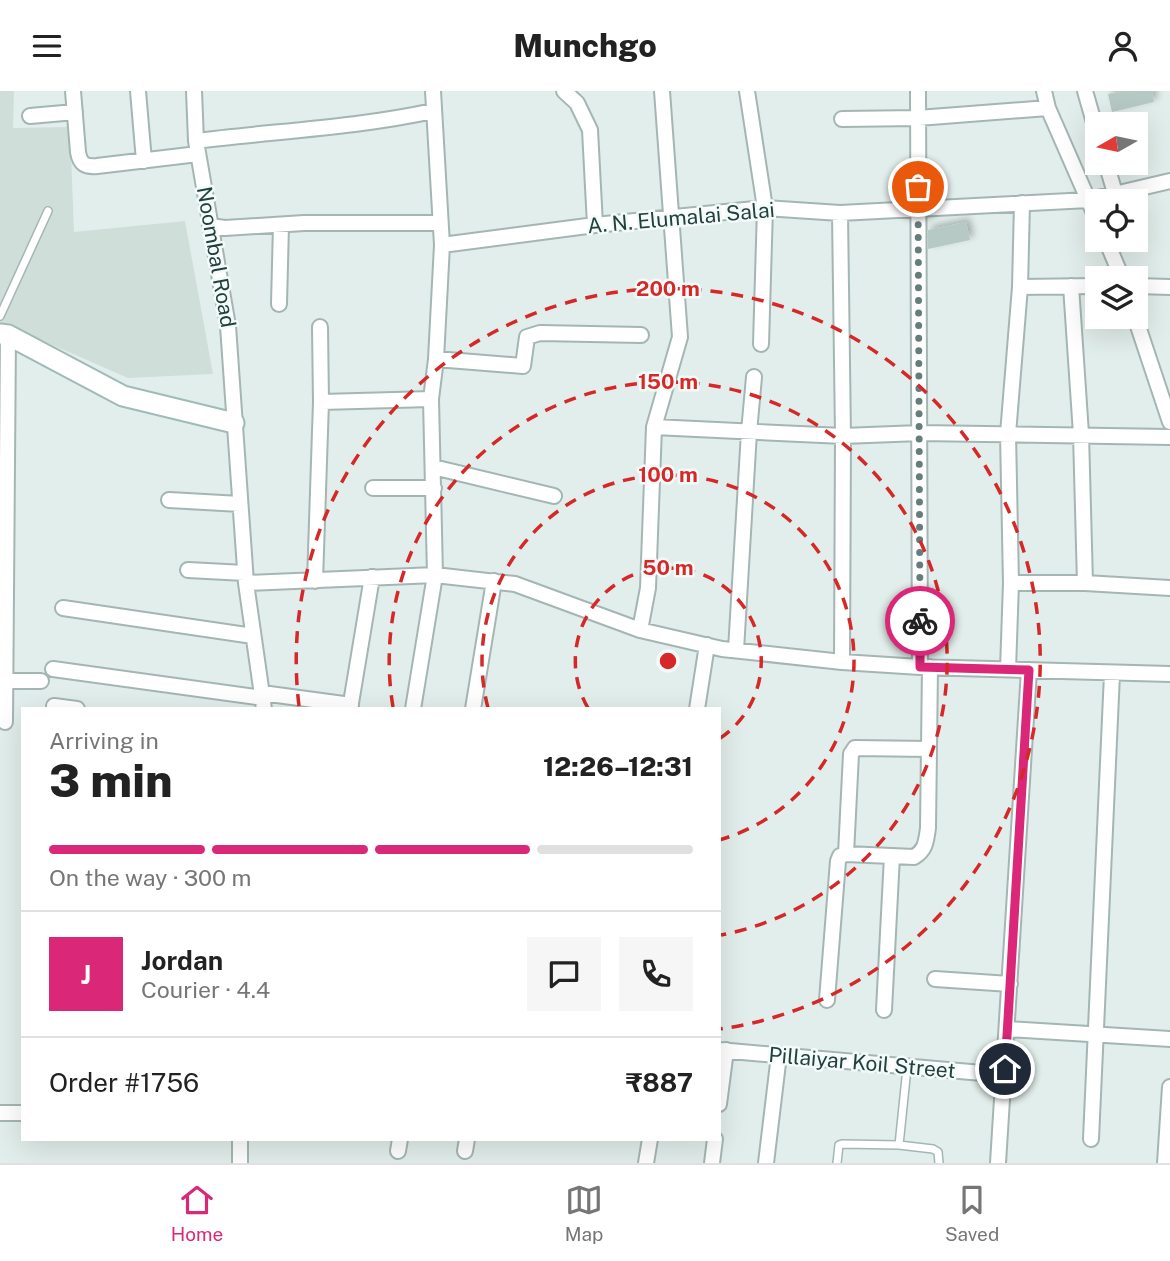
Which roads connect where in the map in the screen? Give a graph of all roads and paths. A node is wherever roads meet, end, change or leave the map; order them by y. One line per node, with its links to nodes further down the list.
1 (74, 91): 13 (street)
2 (138, 91): 19 (street)
3 (194, 91): 18 (street, Noombal Road)
4 (433, 91): 12 (street)
5 (564, 91): 32 (street)
6 (662, 91): 29 (street)
7 (747, 91): 25 (street)
8 (918, 91): 16 (street)
9 (1044, 91): 11 (street)
10 (1085, 91): 14 (street)
11 (1048, 107): 16 (street); 22 (street)
12 (433, 110): 18 (street); 30 (street)
13 (75, 112): 15 (street); 19 (street)
14 (1091, 112)
15 (30, 115)
16 (918, 118): 17 (street); 26 (street)
17 (842, 119)
18 (197, 147): 19 (street); 33 (street, Noombal Road)
19 (144, 161)
20 (1170, 181): 21 (street, A. N. Elumalai Salai)
21 (1133, 189)
22 (1085, 191)
23 (1085, 200): 24 (street, A. N. Elumalai Salai)
24 (1022, 203): 26 (street, A. N. Elumalai Salai); 38 (street)
25 (765, 208): 28 (street, A. N. Elumalai Salai); 29 (street, A. N. Elumalai Salai); 46 (street)
26 (918, 210): 28 (street, A. N. Elumalai Salai); 55 (street)
27 (48, 211): 41 (lane)
28 (840, 213): 58 (street)
29 (670, 218): 32 (street, A. N. Elumalai Salai); 53 (street)
30 (440, 223): 31 (street); 34 (street)
31 (281, 225): 33 (street); 40 (street)
32 (595, 225): 34 (street, A. N. Elumalai Salai)
33 (210, 226): 52 (street, Noombal Road)
34 (442, 245): 47 (street)
35 (1071, 286): 36 (street); 38 (street); 57 (street)
36 (1085, 286)
37 (1148, 286): 39 (street)
38 (1020, 287): 56 (street)
39 (1170, 287)
40 (279, 304)
41 (0, 316)
42 (320, 327): 50 (street)
43 (1139, 329): 51 (street)
44 (4, 334): 52 (street); 63 (street)
45 (640, 335): 47 (street)
46 (761, 344)
47 (436, 359): 49 (street)
48 (754, 377): 54 (street)
49 (431, 399): 50 (street); 60 (street)
50 (321, 402): 71 (street)
51 (1170, 422)
52 (234, 423): 66 (street, Noombal Road)
53 (654, 428): 54 (street); 77 (street)
54 (749, 432): 58 (street); 80 (street)
55 (920, 433): 56 (street); 58 (street); 82 (street)
56 (1009, 434): 57 (street); 73 (street)
57 (1081, 434): 59 (street); 74 (street)
58 (843, 436): 81 (street)
59 (1170, 437)
60 (433, 467): 62 (street); 64 (street)
61 (373, 488): 62 (street)
62 (434, 488): 68 (street)
63 (3, 492): 88 (street)
64 (554, 496)
65 (169, 500): 66 (street)
66 (240, 504): 70 (street, Noombal Road)
67 (188, 570): 70 (street)
68 (435, 575): 69 (street); 72 (street); 94 (street)
69 (372, 577): 71 (street); 93 (street)
70 (246, 578): 71 (street); 78 (street, Noombal Road)
71 (315, 581)
72 (494, 581): 77 (street); 95 (street)
73 (1011, 583): 74 (street); 84 (street)
74 (1085, 583): 75 (street)
75 (1170, 588)
76 (63, 608): 78 (street)
77 (640, 630): 79 (street)
78 (253, 636): 90 (street, Noombal Road)
79 (706, 645): 80 (street); 96 (street)
80 (736, 650): 81 (street)
81 (842, 662): 82 (street)
82 (925, 667): 84 (street); 98 (street)
83 (53, 669): 90 (street)
84 (1008, 669): 85 (street)
85 (1029, 670): 86 (street); 102 (street)
86 (1112, 674): 87 (street); 106 (street)
87 (1170, 674)
88 (5, 681): 89 (street); 97 (street)
89 (41, 681)
90 (263, 700): 93 (street)
91 (54, 706): 92 (street)
92 (62, 707)
93 (351, 707)
94 (413, 707)
95 (473, 707)
96 (697, 707)
97 (5, 722)
98 (929, 749): 99 (street); 100 (street)
99 (846, 854): 100 (street); 103 (street)
100 (892, 856): 104 (street)
101 (935, 979): 102 (street)
102 (1010, 984): 105 (street)
103 (827, 1000)
104 (884, 1010)
105 (1007, 1029): 106 (street); 111 (street)
106 (1096, 1034): 107 (street); 116 (street)
107 (1170, 1039)
108 (723, 1050): 109 (street, Pillaiyar Koil Street); 112 (street)
109 (779, 1055): 110 (street, Pillaiyar Koil Street); 124 (street)
110 (907, 1067): 111 (street, Pillaiyar Koil Street); 120 (lane)
111 (1005, 1075): 127 (street)
112 (721, 1077)
113 (1170, 1087): 128 (street)
114 (0, 1113): 115 (street)
115 (21, 1114)
116 (1091, 1139)
117 (240, 1141): 121 (street)
118 (650, 1141): 122 (street)
119 (715, 1141): 123 (street)
120 (899, 1146): 125 (lane); 126 (lane)
121 (240, 1163)
122 (646, 1163)
123 (712, 1163)
124 (766, 1163)
125 (837, 1163)
126 (939, 1163)
127 (998, 1163)
128 (1165, 1163)

